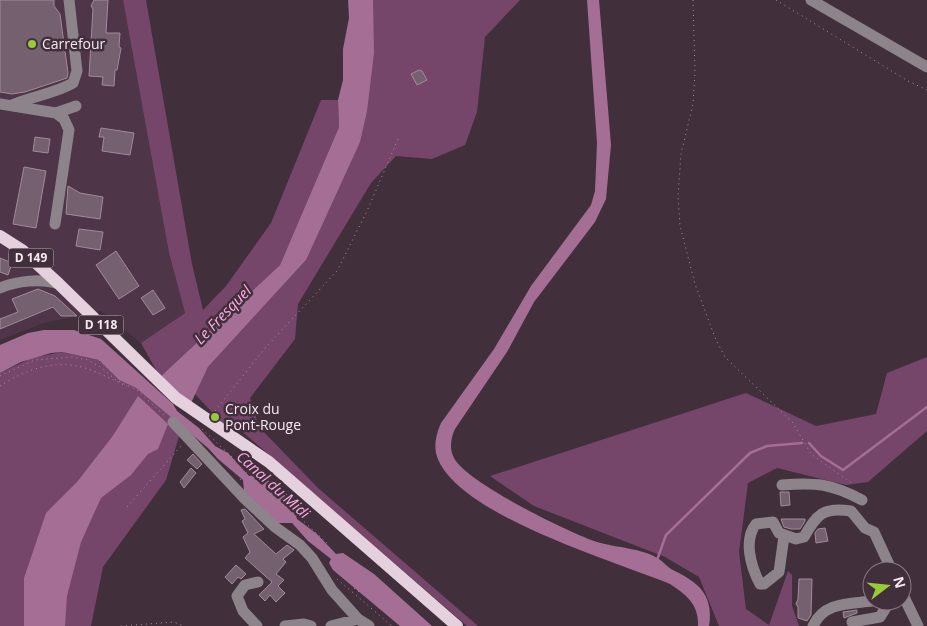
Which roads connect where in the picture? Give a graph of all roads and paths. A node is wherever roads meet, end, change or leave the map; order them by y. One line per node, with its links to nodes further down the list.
1 (69, 0): 7 (street)
2 (693, 0): 28 (path)
3 (776, 0): 6 (path)
4 (811, 0): 5 (street)
5 (927, 67)
6 (927, 90)
7 (5, 104): 9 (street)
8 (76, 106): 9 (street)
9 (56, 113): 11 (street)
10 (398, 139): 21 (path)
11 (55, 224)
12 (0, 236): 13 (main road, D 149)
13 (59, 284): 14 (street); 21 (main road, D 118)
14 (0, 288)
15 (99, 360): 16 (path)
16 (112, 372)
17 (0, 376): 19 (path)
18 (0, 386): 19 (path)
19 (132, 388): 20 (path)
20 (174, 422): 22 (street)
21 (204, 424): 23 (path); 50 (main road, D 118)
22 (188, 438): 29 (path); 40 (street)
23 (247, 472): 24 (path); 25 (path)
24 (270, 476)
25 (241, 479)
26 (782, 485): 28 (street)
27 (282, 490): 31 (path)
28 (862, 500)
29 (127, 507)
30 (784, 536): 30 (street); 32 (street)
31 (330, 545)
32 (887, 561)
33 (334, 576): 49 (path)
34 (258, 582): 44 (street)
35 (354, 588): 36 (path)
36 (362, 594)
37 (862, 602): 51 (street)
38 (884, 611): 41 (street)
39 (910, 611): 52 (street)
40 (358, 619): 47 (street); 48 (street)
41 (852, 622)
42 (121, 626): 43 (path)
43 (184, 626)
44 (257, 626)
45 (285, 626): 46 (street)
46 (311, 626)
47 (331, 626)
48 (369, 626)
49 (392, 626)
50 (457, 626)
51 (813, 626)
52 (918, 626)

